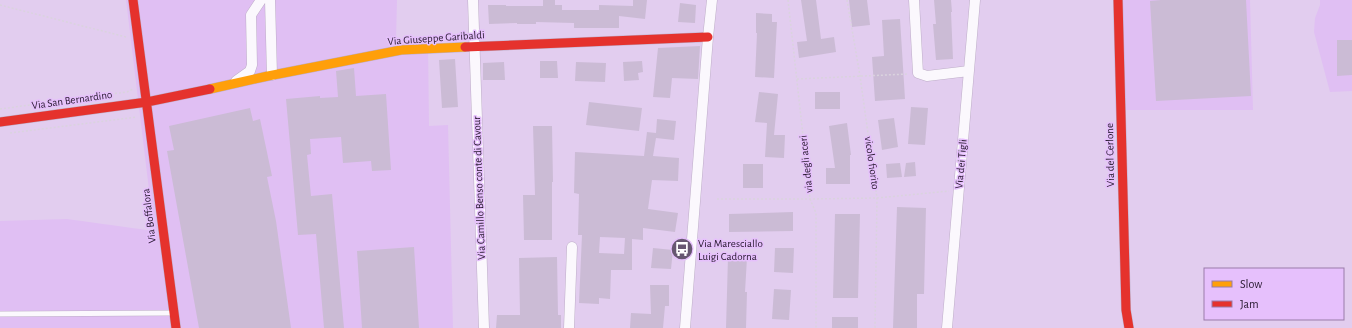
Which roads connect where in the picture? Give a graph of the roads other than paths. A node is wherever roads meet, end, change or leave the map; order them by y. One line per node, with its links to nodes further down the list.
1 (133, 0): 14 (street, Via Boffalora)
2 (261, 0): 13 (street)
3 (270, 0): 12 (street)
4 (473, 0): 10 (street, Via Camillo Benso conte di Cavour)
5 (712, 0): 9 (street)
6 (914, 0): 11 (street)
7 (975, 0): 11 (street, Via dei Tigli)
8 (1118, 0): 17 (street, Via del Cerlone)
9 (708, 37): 10 (street, Via Giuseppe Garibaldi); 23 (street)
10 (475, 48): 12 (street, Via Giuseppe Garibaldi); 21 (street, Via Camillo Benso conte di Cavour)
11 (969, 71): 24 (street, Via dei Tigli)
12 (272, 75): 13 (street, Via Giuseppe Garibaldi)
13 (231, 85): 14 (street, Via Giuseppe Garibaldi)
14 (147, 102): 15 (street, Via San Bernardino); 18 (street, Via Boffalora)
15 (0, 122)
16 (572, 247): 22 (street)
17 (1126, 310): 25 (street, Via del Cerlone); 26 (street, Via del Cerlone)
18 (173, 313): 19 (lane); 20 (street, Via Boffalora)
19 (0, 314)
20 (176, 328)
21 (484, 328)
22 (569, 328)
23 (685, 328)
24 (947, 328)
25 (1122, 328)
26 (1129, 328)

